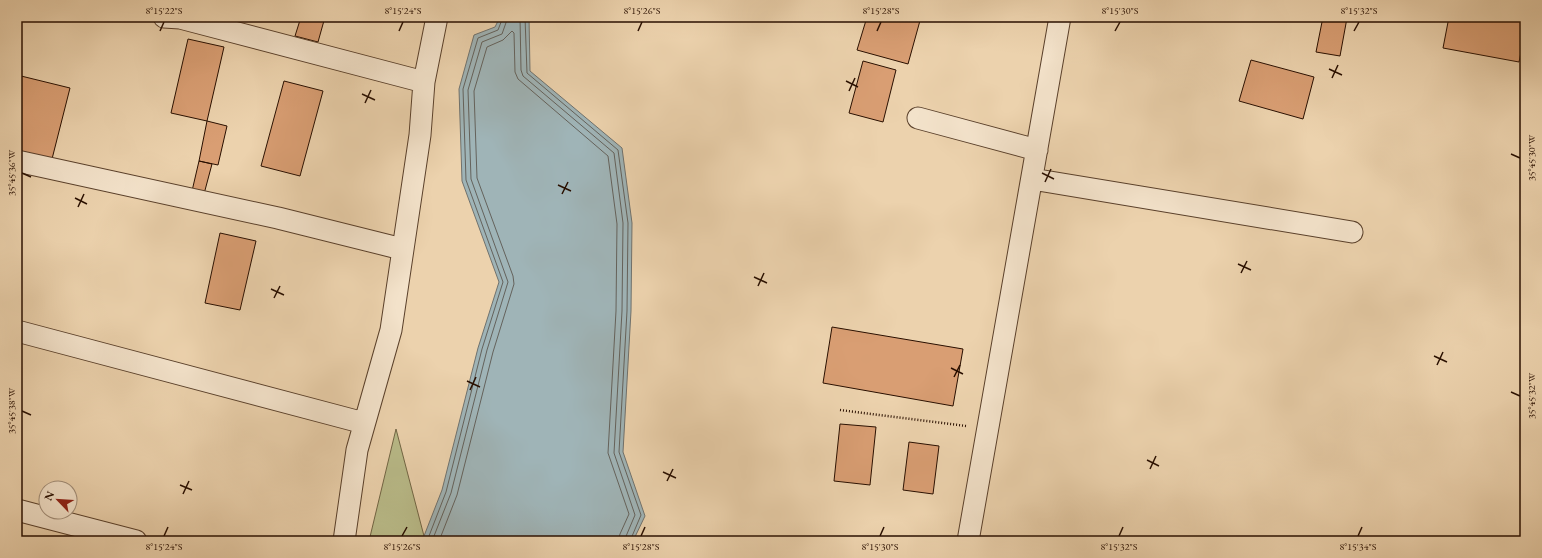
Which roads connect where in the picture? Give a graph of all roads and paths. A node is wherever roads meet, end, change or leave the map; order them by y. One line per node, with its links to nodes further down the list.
1 (164, 17): 4 (street)
2 (437, 17): 4 (street)
3 (1060, 17): 6 (street)
4 (424, 82): 10 (street)
5 (918, 118): 6 (street)
6 (1037, 150): 8 (street)
7 (17, 161): 10 (street)
8 (1032, 178): 9 (street); 14 (street)
9 (1352, 232)
10 (402, 249): 13 (street)
11 (17, 332): 13 (street)
12 (840, 410): 14 (path)
13 (364, 423): 17 (street)
14 (988, 429): 18 (street)
15 (17, 510): 16 (street)
16 (136, 541)
17 (344, 541)
18 (968, 541)

